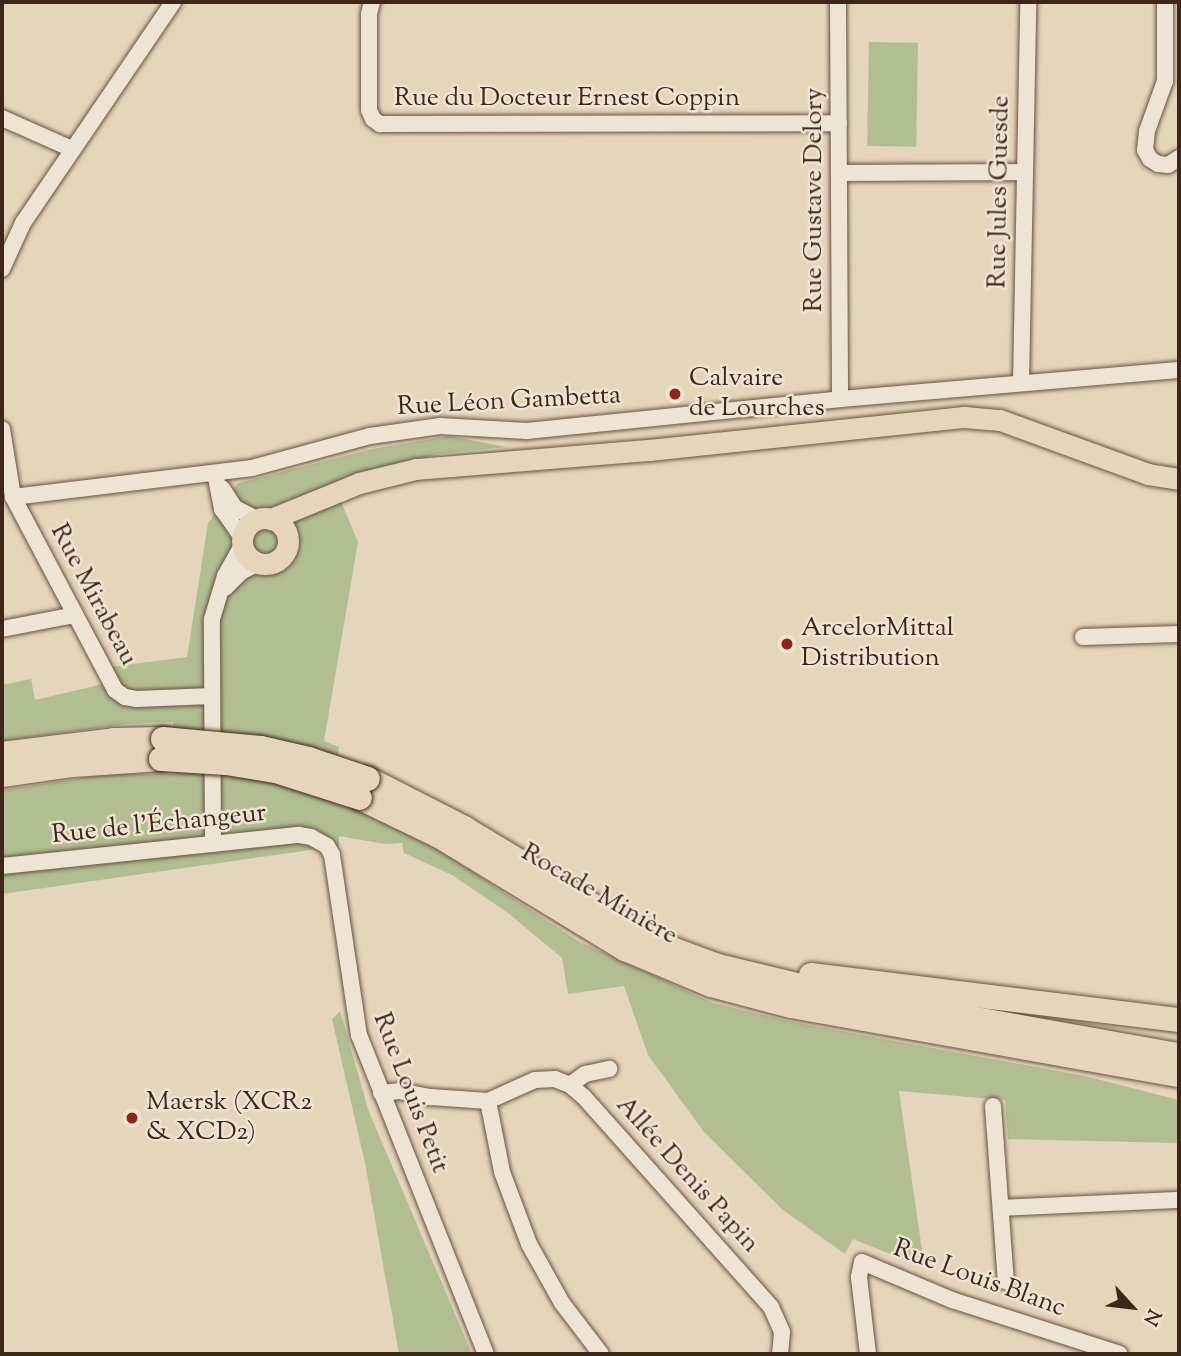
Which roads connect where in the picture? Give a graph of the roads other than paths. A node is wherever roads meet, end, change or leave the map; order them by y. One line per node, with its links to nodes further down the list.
1 (173, 2): 8 (street)
2 (372, 2): 7 (street, Rue du Docteur Ernest Coppin)
3 (838, 2): 7 (street, Rue Gustave Delory)
4 (1028, 2): 10 (street, Rue Jules Guesde)
5 (1165, 2): 9 (street)
6 (2, 118): 8 (street)
7 (839, 123): 11 (street, Rue Gustave Delory)
8 (72, 149): 12 (street)
9 (1179, 158)
10 (1025, 172): 11 (street); 14 (street, Rue Jules Guesde)
11 (839, 173): 15 (street, Rue Gustave Delory)
12 (2, 269)
13 (1179, 369): 14 (street, Rue Léon Gambetta)
14 (1021, 383): 15 (street, Rue Léon Gambetta)
15 (840, 399): 17 (street, Rue Léon Gambetta)
16 (2, 429): 20 (street, Rue Mirabeau)
17 (215, 473): 20 (street, Rue Léon Gambetta); 21 (street); 23 (street)
18 (1179, 479): 19 (main road)
19 (332, 494): 21 (main road); 22 (main road)
20 (13, 497): 26 (street, Rue Mirabeau)
21 (264, 519): 22 (main road); 23 (main road)
22 (289, 540): 24 (main road)
23 (242, 541): 24 (main road); 25 (street)
24 (258, 563): 25 (street)
25 (216, 603): 30 (street)
26 (75, 615): 27 (street); 30 (street, Rue Mirabeau)
27 (2, 629)
28 (1179, 634): 29 (street)
29 (1083, 637)
30 (212, 696): 36 (street)
31 (162, 749): 32 (highway, Rocade Minière); 33 (highway, Rocade Minière); 34 (highway, Rocade Minière, bridge)
32 (2, 754)
33 (2, 775)
34 (364, 788): 38 (highway, Rocade Minière); 42 (highway, Rocade Minière)
35 (321, 842): 36 (street, Rue de l'Échangeur); 46 (street, Rue Louis Petit)
36 (213, 844): 37 (street, Rue de l'Échangeur)
37 (2, 866)
38 (609, 916): 39 (highway); 40 (highway, Rocade Minière)
39 (1178, 1019)
40 (1179, 1055)
41 (608, 1069): 44 (street)
42 (1144, 1069): 43 (highway, Rocade Minière); 45 (highway)
43 (1179, 1075)
44 (570, 1085): 47 (street); 54 (street, Allée Denis Papin)
45 (1179, 1087)
46 (381, 1093): 47 (street); 52 (street, Rue Louis Petit)
47 (488, 1101): 53 (street)
48 (993, 1106): 50 (street)
49 (1179, 1200): 50 (street)
50 (1001, 1208): 51 (street)
51 (1006, 1282)
52 (486, 1354)
53 (601, 1354)
54 (780, 1354)
55 (868, 1354): 56 (street, Rue Louis Blanc)
56 (1120, 1354)

